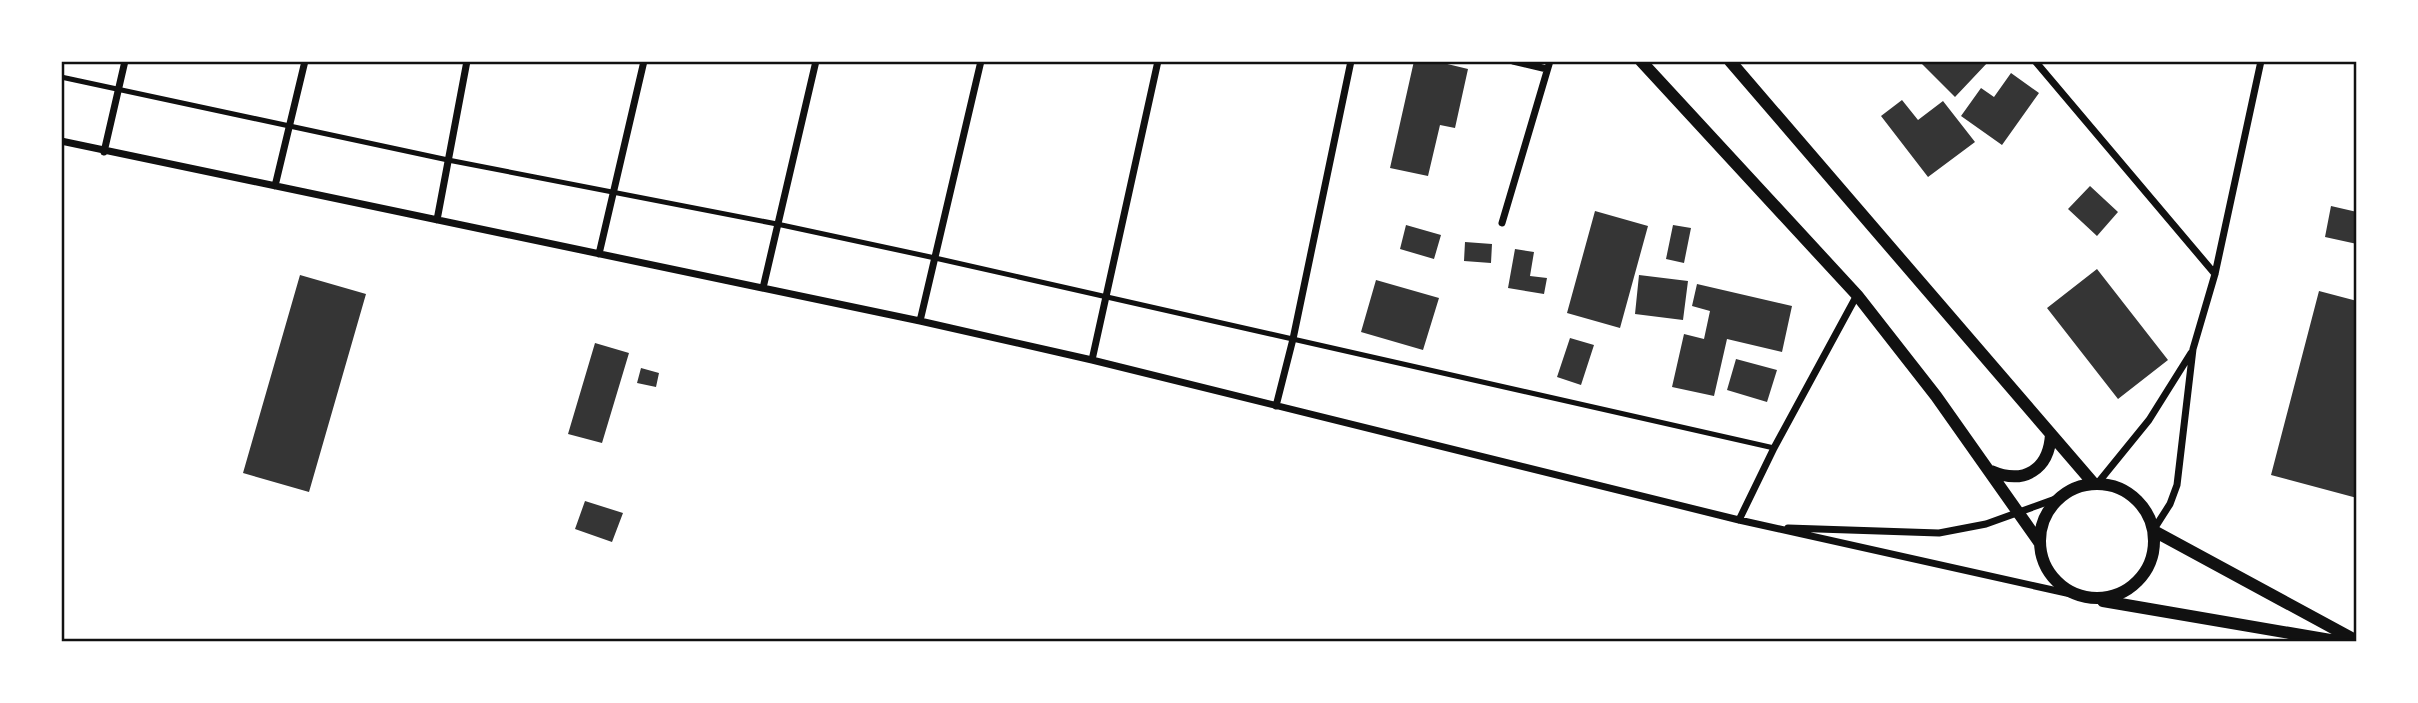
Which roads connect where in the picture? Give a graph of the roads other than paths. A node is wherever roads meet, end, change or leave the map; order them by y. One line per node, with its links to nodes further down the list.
1 (125, 61): 16 (street)
2 (305, 61): 17 (street)
3 (467, 61): 20 (street)
4 (644, 61): 22 (street)
5 (816, 61): 25 (street)
6 (981, 61): 27 (street)
7 (1158, 61): 31 (street)
8 (1351, 61): 33 (street)
9 (1513, 61): 14 (street)
10 (1641, 61): 30 (street)
11 (1730, 61): 37 (street)
12 (2035, 61): 28 (street)
13 (2261, 61): 28 (street)
14 (1548, 65): 24 (street)
15 (61, 77): 16 (lane)
16 (118, 89): 17 (lane); 19 (street)
17 (289, 127): 20 (lane); 21 (street)
18 (61, 141): 19 (street)
19 (104, 152): 21 (street)
20 (448, 160): 22 (lane); 23 (street)
21 (275, 187): 23 (street)
22 (613, 193): 25 (lane); 26 (street)
23 (436, 220): 26 (street)
24 (1502, 223)
25 (777, 224): 27 (lane); 29 (street)
26 (598, 254): 29 (street)
27 (935, 258): 31 (lane); 32 (street)
28 (2215, 274): 34 (street)
29 (762, 288): 32 (street)
30 (1857, 295): 38 (street); 39 (street)
31 (1106, 297): 33 (lane); 35 (street)
32 (920, 321): 35 (street)
33 (1293, 339): 36 (street); 38 (lane)
34 (2193, 349): 40 (street); 45 (street)
35 (1092, 360): 36 (street)
36 (1276, 406): 43 (street)
37 (2051, 434): 39 (street); 40 (street)
38 (1774, 448): 43 (street)
39 (1990, 471): 42 (street)
40 (2095, 484): 41 (street); 45 (street)
41 (2058, 499): 42 (street); 46 (street)
42 (2019, 511): 44 (street); 46 (street)
43 (1739, 520): 44 (street)
44 (1770, 527): 47 (street)
45 (2154, 530): 47 (street); 48 (street)
46 (2039, 542): 47 (street)
47 (2086, 598): 49 (street)
48 (2357, 641)
49 (2342, 642)

